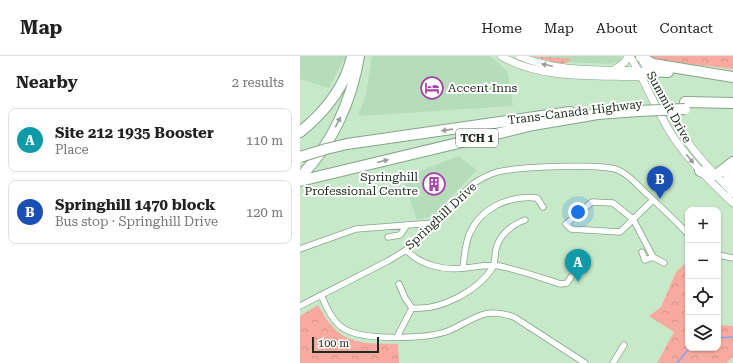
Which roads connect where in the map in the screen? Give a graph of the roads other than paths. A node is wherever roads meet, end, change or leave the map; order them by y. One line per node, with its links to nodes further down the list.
1 (352, 56): 15 (highway)
2 (359, 56): 20 (highway, one-way to 2)
3 (501, 56): 8 (main road)
4 (519, 56): 7 (main road, one-way to 4)
5 (629, 56): 7 (main road); 8 (main road, Summit Drive)
6 (640, 57): 8 (main road, Summit Drive); 9 (highway)
7 (614, 70): 8 (main road)
8 (643, 73): 9 (highway); 18 (main road, Summit Drive, one-way to 18); 19 (main road, Summit Drive)
9 (716, 75): 10 (highway)
10 (733, 77)
11 (733, 103): 12 (highway, Trans-Canada Highway / TCH 1)
12 (685, 106): 13 (highway, Trans-Canada Highway / TCH 1, bridge); 14 (highway, Trans-Canada Highway / TCH 1)
13 (638, 107): 16 (highway, Trans-Canada Highway / TCH 1, one-way to 16, bridge); 21 (highway, Trans-Canada Highway / TCH 1, one-way to 13)
14 (733, 110)
15 (300, 132)
16 (300, 157)
17 (733, 163): 19 (highway); 22 (highway)
18 (700, 171): 19 (highway); 24 (main road, Summit Drive)
19 (716, 175): 22 (main road, Summit Drive)
20 (300, 177)
21 (300, 181)
22 (733, 192)
23 (653, 200): 26 (street); 28 (street, Springhill Drive); 30 (street, Springhill Drive)
24 (733, 203)
25 (543, 207): 40 (street)
26 (633, 219): 26 (street); 36 (street)
27 (525, 220): 39 (street)
28 (434, 223): 29 (street); 33 (street, Springhill Drive)
29 (407, 225): 31 (street); 32 (street)
30 (685, 231)
31 (388, 237)
32 (300, 248)
33 (406, 250): 40 (street); 43 (street, Springhill Drive)
34 (642, 252): 36 (street)
35 (721, 256): 37 (street)
36 (653, 257): 38 (street)
37 (733, 258)
38 (664, 263)
39 (494, 265): 40 (street); 41 (street); 45 (street)
40 (463, 268)
41 (571, 277)
42 (399, 284): 45 (street)
43 (321, 295): 44 (street, Springhill Drive); 46 (street)
44 (301, 305)
45 (412, 308): 46 (street)
46 (397, 337): 48 (street)
47 (624, 345): 49 (street)
48 (585, 363)
49 (613, 363)

